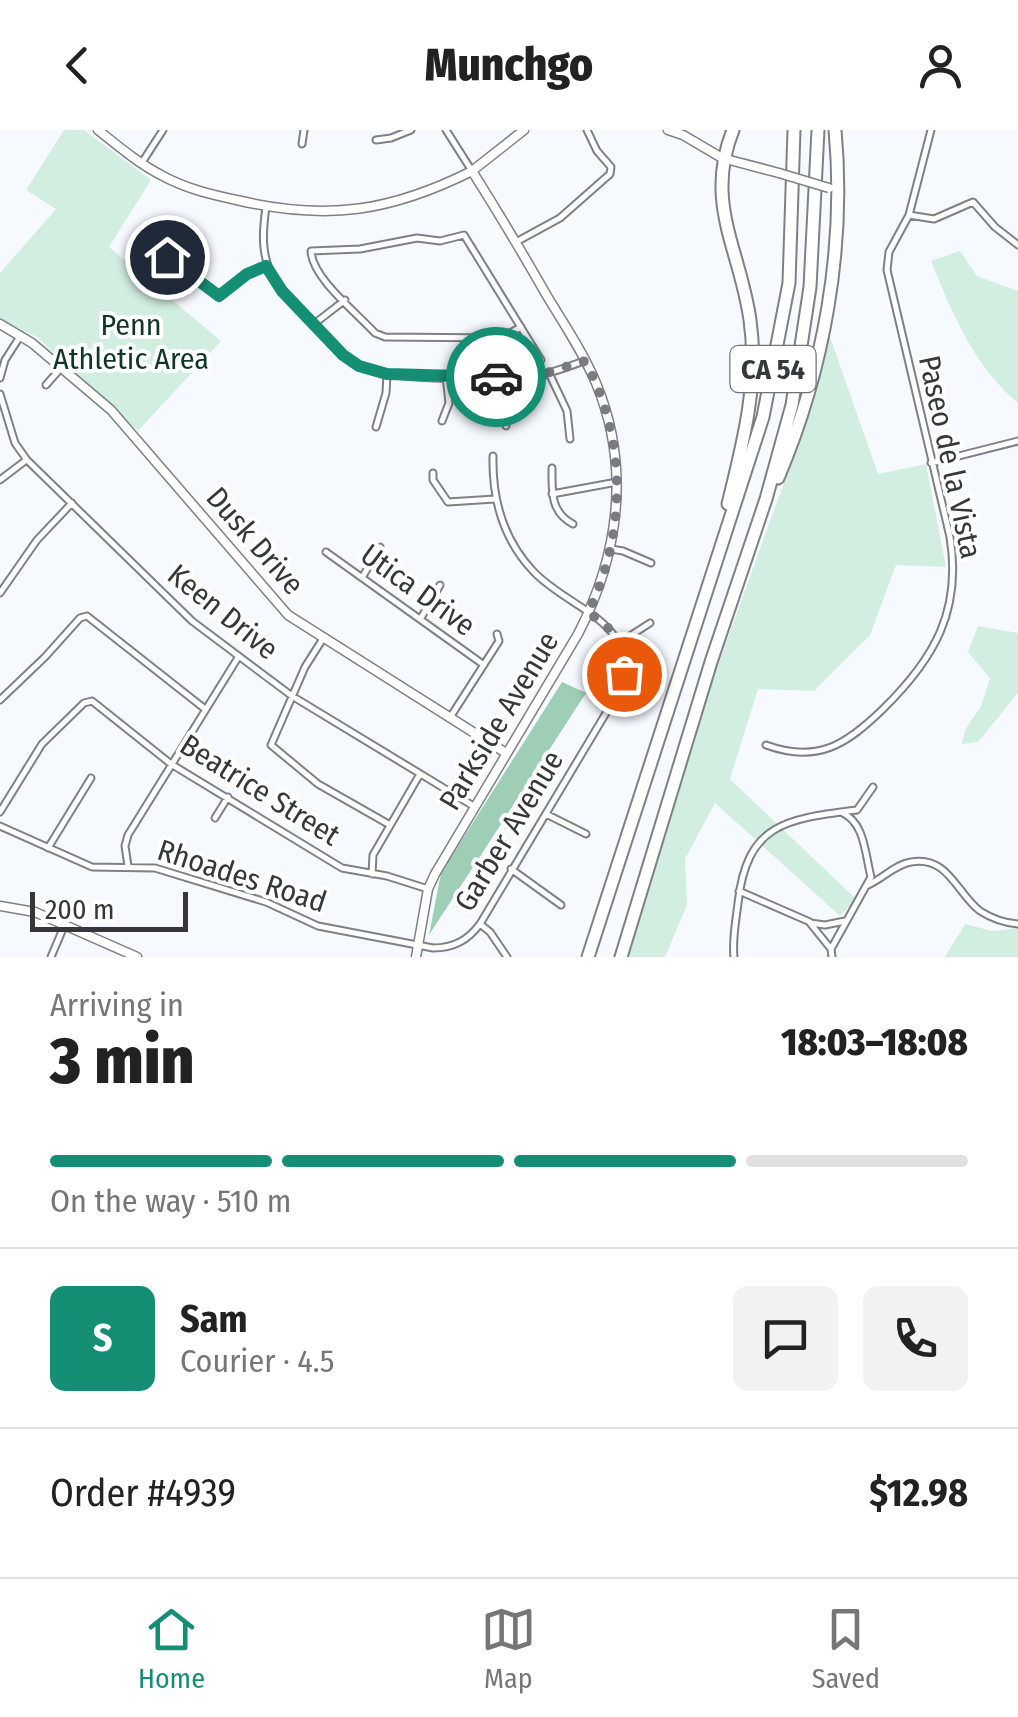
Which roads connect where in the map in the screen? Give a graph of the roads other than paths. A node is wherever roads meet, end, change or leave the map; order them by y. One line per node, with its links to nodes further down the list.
1 (98, 130): 18 (street)
2 (163, 130): 18 (street)
3 (304, 130): 16 (street)
4 (411, 130): 15 (street)
5 (446, 130): 19 (street, Parkside Avenue)
6 (524, 130): 19 (street)
7 (588, 130): 24 (street)
8 (668, 130): 14 (street)
9 (733, 130): 17 (highway)
10 (794, 130): 69 (highway, CA 54)
11 (818, 130): 59 (highway, CA 54)
12 (835, 130): 20 (highway)
13 (932, 130): 22 (street, Paseo de la Vista)
14 (681, 132): 17 (street)
15 (376, 140)
16 (302, 144)
17 (722, 158): 20 (street, bridge); 69 (highway)
18 (142, 164): 21 (street)
19 (472, 171): 21 (street); 24 (street, Parkside Avenue)
20 (833, 189): 59 (highway)
21 (266, 207): 28 (street)
22 (909, 215): 26 (street); 52 (street, Paseo de la Vista)
23 (152, 240): 27 (street)
24 (516, 242): 36 (street, Parkside Avenue)
25 (190, 243): 27 (street)
26 (1018, 245)
27 (174, 263): 28 (street)
28 (266, 266): 31 (street)
29 (344, 300): 31 (street); 32 (street); 34 (street)
30 (0, 324): 33 (street, Dusk Drive)
31 (314, 324): 39 (street)
32 (521, 327): 34 (street); 35 (street)
33 (21, 336): 37 (street, Dusk Drive); 42 (street)
34 (501, 338): 41 (street)
35 (541, 360)
36 (585, 361): 38 (street); 56 (street, Parkside Avenue)
37 (62, 367): 43 (street); 74 (street, Dusk Drive)
38 (549, 373): 41 (street); 48 (street)
39 (387, 374): 40 (street); 47 (street)
40 (446, 376): 41 (street); 45 (street)
41 (502, 377): 46 (street)
42 (0, 378)
43 (46, 386)
44 (0, 399): 51 (street, Keen Drive)
45 (442, 421)
46 (506, 426)
47 (376, 427)
48 (570, 440)
49 (1018, 441): 52 (street)
50 (492, 456): 58 (street)
51 (26, 460): 55 (street); 60 (street, Keen Drive)
52 (931, 463): 82 (street, Paseo de la Vista)
53 (552, 468): 57 (street)
54 (433, 474): 58 (street)
55 (0, 480)
56 (617, 482): 57 (street); 63 (street, Parkside Avenue)
57 (552, 494): 61 (street)
58 (495, 499): 70 (street)
59 (766, 499): 118 (highway, CA 54)
60 (72, 503): 68 (street); 76 (street, Keen Drive)
61 (573, 524)
62 (380, 547): 66 (street)
63 (611, 549): 65 (street); 70 (street, Parkside Avenue)
64 (326, 552): 66 (street, Utica Drive)
65 (651, 563)
66 (363, 576): 71 (street, Utica Drive)
67 (440, 585): 71 (street)
68 (0, 593)
69 (704, 600): 117 (highway, CA 54)
70 (588, 613): 75 (street); 83 (street, Parkside Avenue)
71 (421, 618): 77 (street, Utica Drive)
72 (650, 623): 75 (street)
73 (497, 634): 77 (street)
74 (324, 637): 78 (street); 81 (street, Dusk Drive)
75 (619, 643): 92 (street, Garber Avenue)
76 (239, 656): 78 (street, Keen Drive); 80 (street)
77 (484, 665): 81 (street)
78 (292, 696): 85 (street, Keen Drive); 94 (street)
79 (0, 700): 80 (street)
80 (205, 709): 84 (street)
81 (450, 719): 83 (street, Dusk Drive)
82 (766, 746)
83 (506, 753): 89 (street, Parkside Avenue)
84 (171, 764): 88 (street, Beatrice Street); 90 (street, Beatrice Street); 98 (street)
85 (421, 774): 89 (street, Keen Drive); 94 (street)
86 (92, 778): 97 (street)
87 (873, 787): 91 (street)
88 (228, 798): 93 (street); 100 (street, Beatrice Street)
89 (475, 807): 102 (street, Parkside Avenue)
90 (0, 812)
91 (838, 812): 101 (street); 103 (street)
92 (546, 814): 96 (street); 99 (street, Garber Avenue)
93 (214, 818)
94 (390, 825): 100 (street)
95 (0, 826): 97 (street, Rhoades Road)
96 (586, 834)
97 (48, 848): 98 (street, Rhoades Road)
98 (128, 866): 111 (street, Rhoades Road)
99 (512, 870): 104 (street); 109 (street, Garber Avenue)
100 (372, 874): 102 (street, Beatrice Street)
101 (868, 885): 106 (street); 110 (street)
102 (428, 889): 111 (street, Parkside Avenue)
103 (739, 891): 107 (street); 119 (street)
104 (561, 905)
105 (0, 906): 108 (street)
106 (848, 920): 107 (street); 112 (street)
107 (810, 923): 112 (street)
108 (65, 924): 113 (street); 114 (street)
109 (480, 924): 111 (street, Garber Avenue); 116 (street)
110 (1018, 924)
111 (418, 946): 115 (street, Parkside Avenue)
112 (832, 953)
113 (51, 957)
114 (136, 957)
115 (416, 957)
116 (507, 957)
117 (588, 957)
118 (620, 957)
119 (734, 957)

